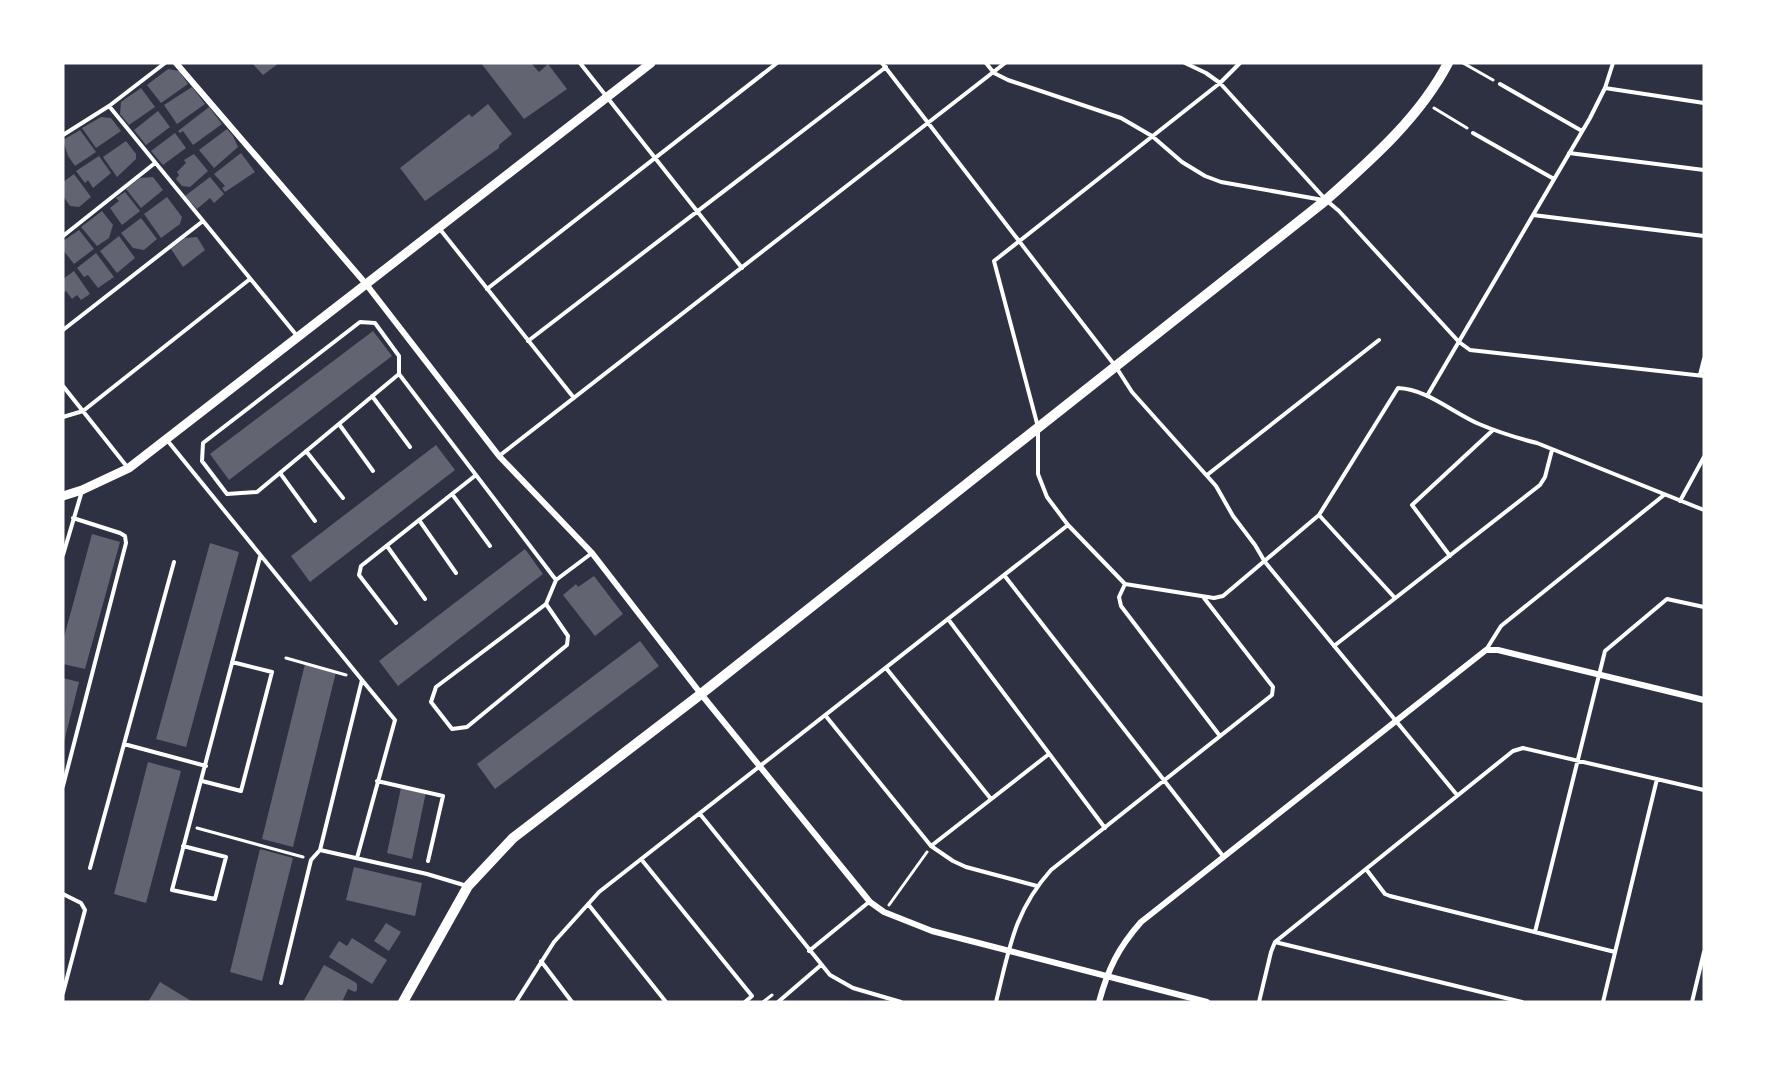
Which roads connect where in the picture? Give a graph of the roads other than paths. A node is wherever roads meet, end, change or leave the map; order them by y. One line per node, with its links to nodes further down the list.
1 (165, 63): 19 (lane)
2 (176, 63): 40 (street)
3 (580, 63): 17 (lane)
4 (651, 63): 17 (street)
5 (777, 63): 26 (lane)
6 (986, 63): 13 (lane)
7 (1005, 63): 13 (lane)
8 (1185, 63): 14 (lane)
9 (1240, 63): 14 (lane)
10 (1448, 63): 30 (main road)
11 (1613, 63): 16 (lane)
12 (884, 65): 20 (lane); 31 (lane)
13 (994, 73): 20 (lane); 24 (lane)
14 (1220, 83): 24 (lane); 30 (lane)
15 (1500, 84): 21 (lane)
16 (1605, 88): 18 (lane); 21 (lane)
17 (606, 98): 26 (lane); 34 (street)
18 (1704, 103)
19 (109, 106): 23 (lane); 27 (lane)
20 (929, 124): 37 (lane); 38 (lane)
21 (1582, 131): 25 (lane)
22 (1473, 133): 29 (lane)
23 (63, 135)
24 (1152, 136): 30 (lane); 37 (lane)
25 (1569, 153): 28 (lane); 29 (lane)
26 (655, 159): 31 (lane); 41 (lane)
27 (155, 163): 33 (lane); 35 (lane)
28 (1704, 170)
29 (1554, 179): 32 (lane)
30 (1326, 200): 46 (lane); 48 (main road)
31 (697, 212): 38 (lane); 45 (lane)
32 (1533, 215): 36 (lane); 46 (lane)
33 (203, 221): 39 (lane); 42 (lane)
34 (439, 228): 40 (street); 41 (lane)
35 (63, 236)
36 (1704, 236)
37 (1019, 241): 48 (lane); 58 (lane)
38 (742, 268): 54 (lane)
39 (250, 279): 43 (lane); 55 (lane)
40 (366, 284): 43 (street); 64 (street)
41 (487, 289): 45 (lane)
42 (63, 330)
43 (298, 337): 60 (street)
44 (1379, 340): 70 (lane)
45 (528, 341): 54 (lane)
46 (1459, 342): 50 (lane); 53 (lane)
47 (1704, 360): 50 (lane)
48 (1116, 367): 58 (main road); 70 (lane)
49 (399, 374): 52 (lane); 68 (lane); 69 (lane)
50 (1702, 375)
51 (63, 386): 55 (lane)
52 (372, 396): 57 (lane); 61 (lane)
53 (1426, 396): 59 (lane); 78 (lane)
54 (574, 398): 64 (lane)
55 (83, 411): 56 (lane); 66 (lane)
56 (63, 417)
57 (339, 424): 63 (lane); 67 (lane)
58 (1038, 427): 82 (lane); 108 (main road)
59 (1493, 430): 62 (lane); 88 (lane)
60 (166, 439): 66 (street); 87 (lane)
61 (410, 447)
62 (1552, 450): 73 (lane); 88 (lane)
63 (306, 451): 68 (lane); 75 (lane)
64 (499, 456): 85 (street)
65 (1704, 457): 76 (lane)
66 (129, 468): 71 (street)
67 (373, 471)
68 (280, 473): 81 (lane)
69 (476, 475): 72 (lane); 93 (lane)
70 (1207, 475): 90 (lane)
71 (82, 490): 74 (street); 79 (lane)
72 (452, 494): 80 (lane); 84 (lane)
73 (1665, 495): 76 (lane); 103 (lane)
74 (63, 496)
75 (343, 498)
76 (1680, 501): 77 (lane)
77 (1704, 510)
78 (1319, 515): 90 (lane); 96 (lane)
79 (73, 519): 86 (lane); 122 (lane)
80 (419, 520): 83 (lane); 91 (lane)
81 (315, 522)
82 (1068, 525): 92 (lane); 94 (lane)
83 (387, 546): 97 (lane); 101 (lane)
84 (490, 546)
85 (592, 553): 93 (lane); 108 (street)
86 (63, 555)
87 (260, 556): 104 (lane); 107 (lane)
88 (1450, 556): 96 (lane)
89 (174, 562): 113 (lane)
90 (1265, 562): 95 (lane); 102 (lane)
91 (456, 573)
92 (1004, 575): 100 (lane); 119 (lane)
93 (556, 580): 98 (lane)
94 (1125, 584): 95 (lane); 112 (lane)
95 (1203, 597): 112 (lane)
96 (1395, 598): 102 (lane)
97 (425, 599)
98 (546, 604): 98 (lane)
99 (1704, 607): 106 (lane)
100 (948, 619): 105 (lane); 114 (lane)
101 (396, 623)
102 (1334, 646): 111 (lane)
103 (1486, 650): 106 (street); 111 (street)
104 (232, 662): 116 (lane); 120 (lane)
105 (886, 668): 110 (lane); 125 (lane)
106 (1599, 675): 109 (street); 115 (lane)
107 (362, 680): 121 (lane); 130 (lane)
108 (701, 694): 117 (street); 137 (main road)
109 (1704, 700)
110 (825, 715): 117 (lane); 129 (lane)
111 (1396, 721): 124 (lane); 131 (street)
112 (1220, 736): 119 (lane)
113 (124, 744): 116 (lane); 135 (lane)
114 (1049, 754): 125 (lane); 127 (lane)
115 (1578, 761): 118 (lane); 124 (lane); 142 (lane)
116 (206, 766): 120 (lane)
117 (760, 766): 126 (lane); 140 (street)
118 (1657, 779): 123 (lane); 146 (lane)
119 (1164, 780): 127 (lane); 131 (lane)
120 (202, 781): 128 (lane)
121 (377, 781): 132 (lane); 134 (lane)
122 (63, 786)
123 (1704, 790)
124 (1457, 795): 136 (lane)
125 (991, 799): 129 (lane)
126 (700, 814): 133 (lane); 145 (lane)
127 (1105, 828): 138 (lane)
128 (183, 846): 128 (lane)
129 (931, 846): 138 (lane)
130 (320, 850): 132 (lane); 151 (lane)
131 (1224, 857): 150 (street)
132 (357, 858): 137 (lane)
133 (641, 859): 141 (lane); 158 (lane)
134 (428, 861)
135 (90, 868)
136 (1366, 869): 142 (lane); 143 (lane)
137 (468, 886): 154 (main road)
138 (1037, 886): 144 (lane)
139 (63, 894): 152 (lane)
140 (870, 902): 144 (street); 145 (lane)
141 (588, 903): 148 (lane); 157 (lane)
142 (1535, 932): 146 (lane)
143 (1275, 942): 163 (lane); 164 (lane)
144 (1009, 950): 150 (street); 161 (lane)
145 (809, 951): 149 (lane)
146 (1615, 952): 165 (lane)
147 (1704, 952): 166 (lane)
148 (541, 961): 155 (lane); 156 (lane)
149 (821, 965): 159 (lane); 160 (lane)
150 (1107, 976): 153 (street); 162 (street)
151 (281, 983)
152 (63, 993)
153 (1202, 1001)
154 (403, 1002)
155 (516, 1002)
156 (572, 1002)
157 (666, 1002)
158 (745, 1002)
159 (777, 1002)
160 (901, 1002)
161 (996, 1002)
162 (1099, 1002)
163 (1259, 1002)
164 (1522, 1002)
165 (1603, 1002)
166 (1692, 1002)

